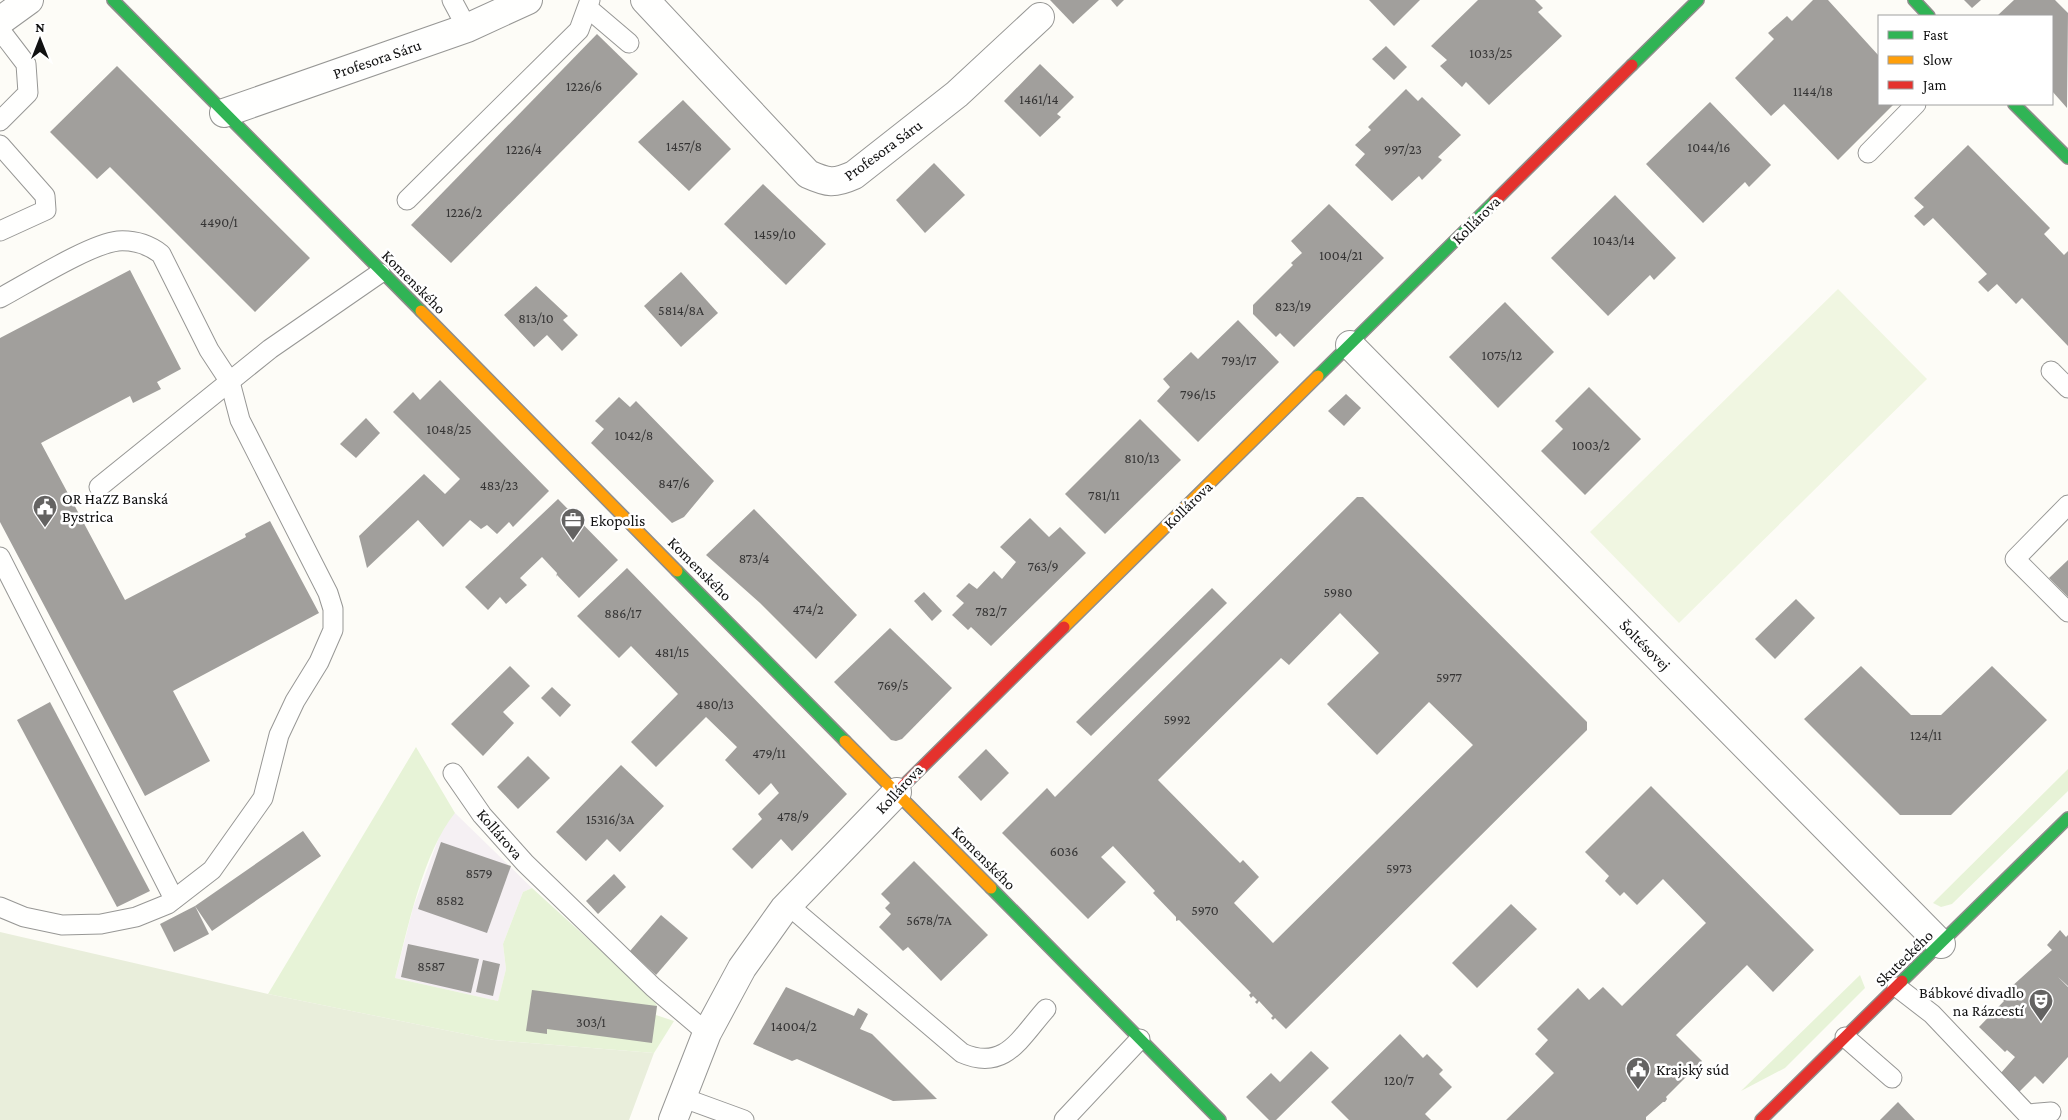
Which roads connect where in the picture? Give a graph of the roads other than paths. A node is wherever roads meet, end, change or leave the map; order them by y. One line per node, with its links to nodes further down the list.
1 (29, 0): 11 (street)
2 (113, 0): 17 (street, Komenského)
3 (452, 0): 12 (lane)
4 (528, 0): 12 (street, Profesora Sáru)
5 (645, 0): 10 (street, Profesora Sáru)
6 (1698, 0): 26 (street, Kollárova)
7 (1914, 0): 9 (street)
8 (589, 4): 14 (lane); 22 (lane)
9 (1928, 15)
10 (1040, 17)
11 (0, 21)
12 (467, 28): 17 (street, Profesora Sáru)
13 (0, 30): 18 (lane)
14 (629, 43)
15 (1915, 105): 20 (lane)
16 (2015, 105): 21 (street)
17 (224, 113): 24 (street, Komenského)
18 (0, 121)
19 (0, 145): 23 (lane)
20 (1868, 153)
21 (2068, 158)
22 (407, 200)
23 (0, 231)
24 (380, 273): 28 (lane); 35 (street, Komenského)
25 (0, 298): 28 (lane)
26 (1350, 345): 35 (street, Kollárova); 40 (street, Šoltésovej)
27 (2051, 371): 29 (lane)
28 (230, 382): 30 (lane); 37 (lane)
29 (2068, 388)
30 (99, 487)
31 (2068, 505): 33 (lane)
32 (0, 557): 37 (lane)
33 (2068, 612)
34 (452, 773): 43 (lane, Kollárova)
35 (897, 792): 38 (street, Kollárova); 45 (street, Komenského)
36 (2068, 818): 40 (street, Skuteckého)
37 (174, 899): 39 (lane)
38 (788, 905): 42 (lane); 43 (street, Kollárova)
39 (0, 907)
40 (1941, 944): 41 (street, Skuteckého)
41 (1897, 987): 44 (street, Skuteckého); 48 (lane)
42 (1046, 1009)
43 (707, 1033): 47 (street, Kollárova)
44 (1846, 1037): 46 (lane); 52 (street, Skuteckého)
45 (1140, 1039): 50 (lane); 51 (street, Komenského)
46 (1892, 1078)
47 (677, 1108): 49 (lane)
48 (2051, 1112)
49 (744, 1120)
50 (1064, 1120)
51 (1220, 1120)
52 (1761, 1120)

